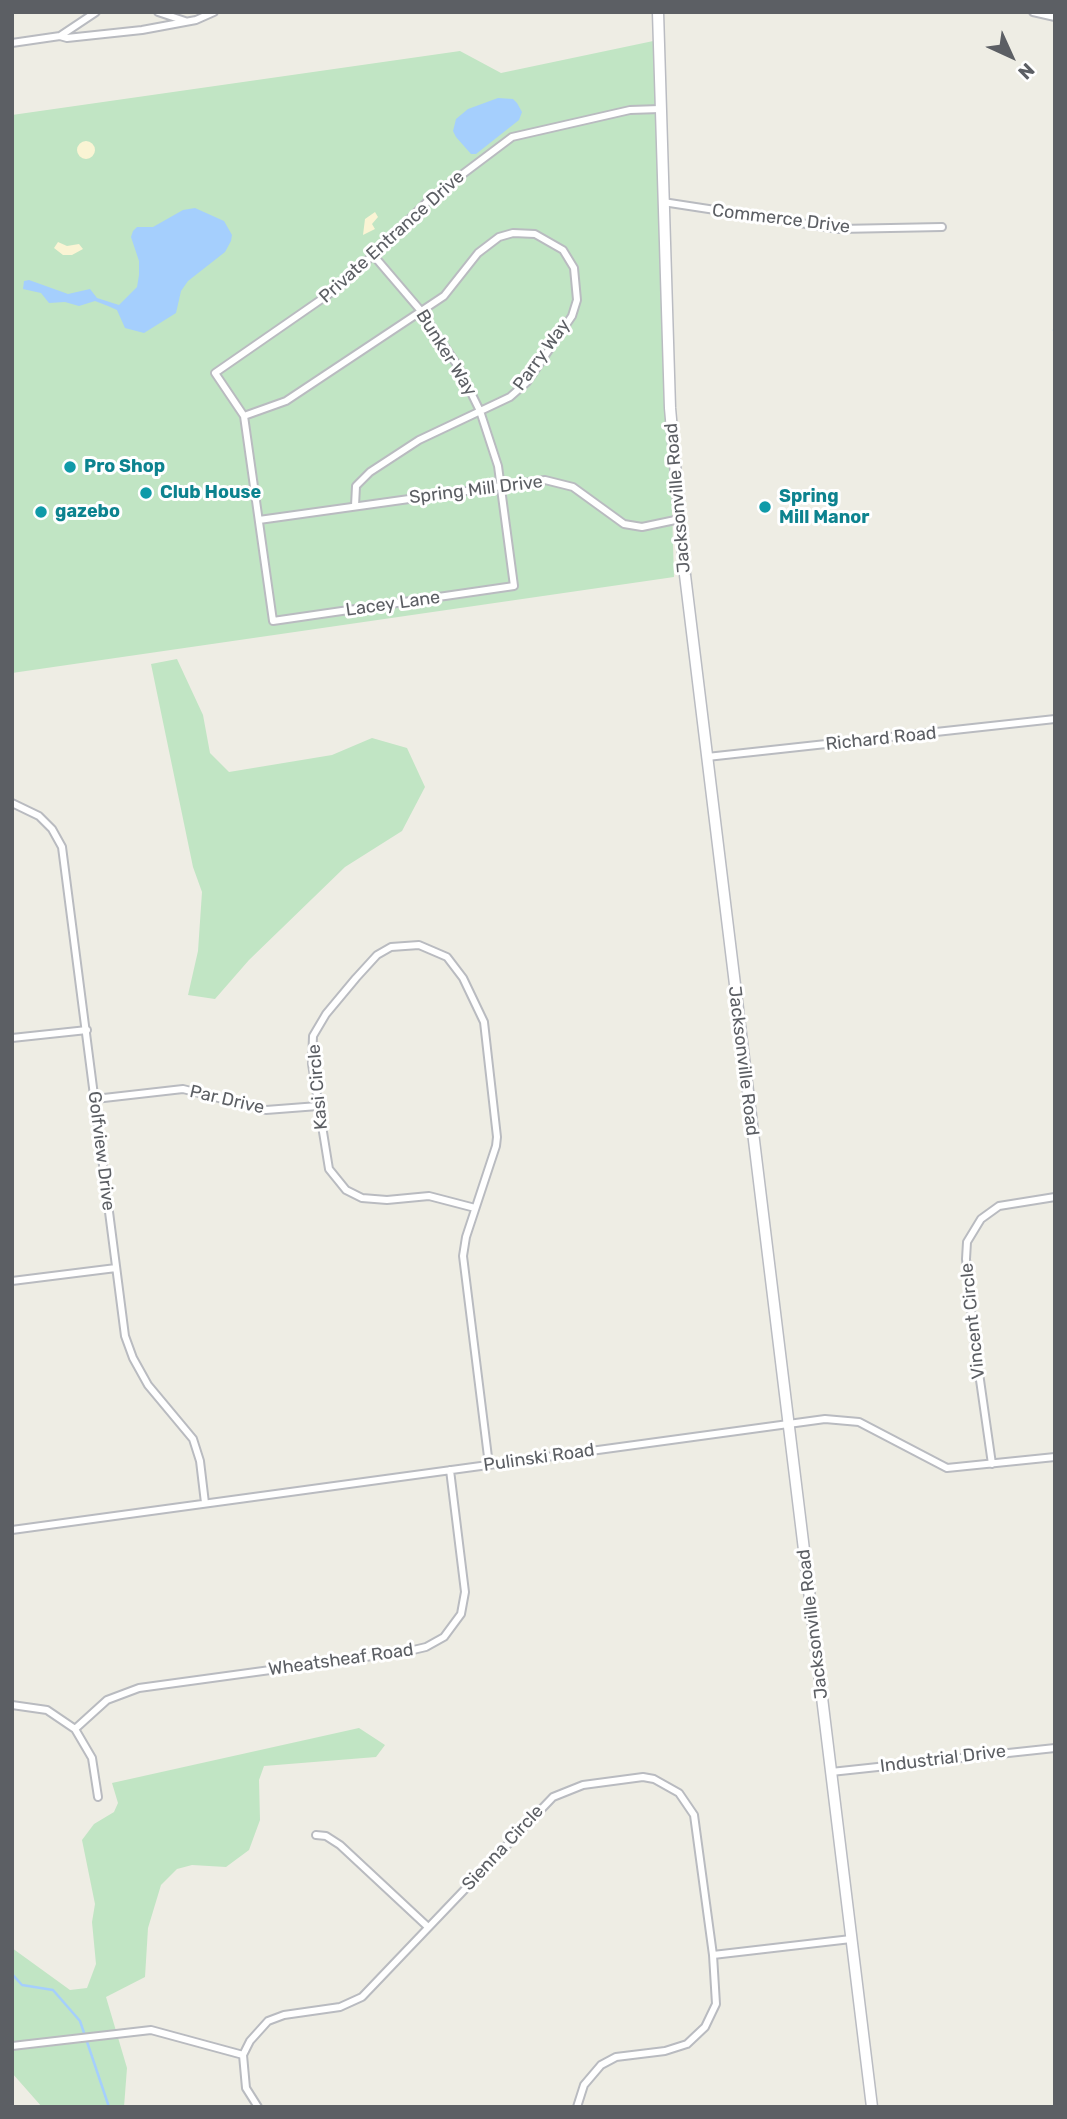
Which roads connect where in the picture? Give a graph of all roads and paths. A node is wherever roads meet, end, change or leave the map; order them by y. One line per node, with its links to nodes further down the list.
1 (96, 12): 8 (street)
2 (158, 12): 7 (street)
3 (214, 12): 7 (street)
4 (657, 12): 10 (main road, Jacksonville Road)
5 (1033, 12): 6 (street)
6 (1055, 17)
7 (186, 22): 8 (street)
8 (60, 36): 9 (street)
9 (12, 43)
10 (660, 109): 11 (main road, Jacksonville Road); 13 (street, Private Entrance Drive)
11 (663, 202): 12 (street, Commerce Drive); 19 (main road, Jacksonville Road)
12 (942, 228)
13 (374, 256): 14 (street, Bunker Way); 16 (street, Private Entrance Drive)
14 (421, 311): 15 (street, Bunker Way); 15 (street, Parry Way); 16 (street, Parry Way)
15 (480, 411): 17 (street, Bunker Way); 18 (street, Parry Way)
16 (243, 416): 20 (street)
17 (500, 486): 18 (street, Spring Mill Drive); 19 (street, Spring Mill Drive); 21 (street, Bunker Way)
18 (355, 506): 20 (street, Spring Mill Drive)
19 (680, 519): 23 (main road, Jacksonville Road)
20 (259, 520): 21 (street, Lacey Lane)
21 (514, 586)
22 (1055, 719): 23 (street, Richard Road)
23 (707, 757): 33 (main road, Jacksonville Road)
24 (12, 803): 25 (street, Golfview Drive)
25 (86, 1030): 26 (street); 27 (street, Golfview Drive)
26 (12, 1038)
27 (95, 1099): 28 (street, Par Drive); 31 (street, Golfview Drive)
28 (318, 1106): 30 (street, Kasi Circle); 30 (street, Kasi Circle)
29 (1055, 1197): 35 (street, Vincent Circle)
30 (475, 1209): 36 (street, Kasi Circle)
31 (116, 1268): 32 (street); 38 (street, Golfview Drive)
32 (12, 1281)
33 (789, 1424): 35 (street, Pulinski Road); 36 (street, Pulinski Road); 43 (main road, Jacksonville Road)
34 (1055, 1457): 35 (street, Pulinski Road)
35 (992, 1464)
36 (489, 1465): 37 (street, Pulinski Road)
37 (450, 1470): 38 (street, Pulinski Road); 41 (street, Wheatsheaf Road)
38 (205, 1503): 39 (street, Pulinski Road)
39 (12, 1530)
40 (12, 1705): 41 (street)
41 (75, 1729): 44 (street)
42 (1055, 1748): 43 (street, Industrial Drive)
43 (831, 1772): 47 (main road, Jacksonville Road)
44 (98, 1797)
45 (316, 1835): 46 (street)
46 (428, 1927): 48 (street, Sienna Circle); 50 (street, Sienna Circle)
47 (852, 1939): 48 (street); 53 (main road, Jacksonville Road)
48 (713, 1955): 52 (street, Sienna Circle)
49 (12, 2046): 50 (street)
50 (243, 2055): 51 (street)
51 (258, 2107)
52 (577, 2107)
53 (872, 2107)

